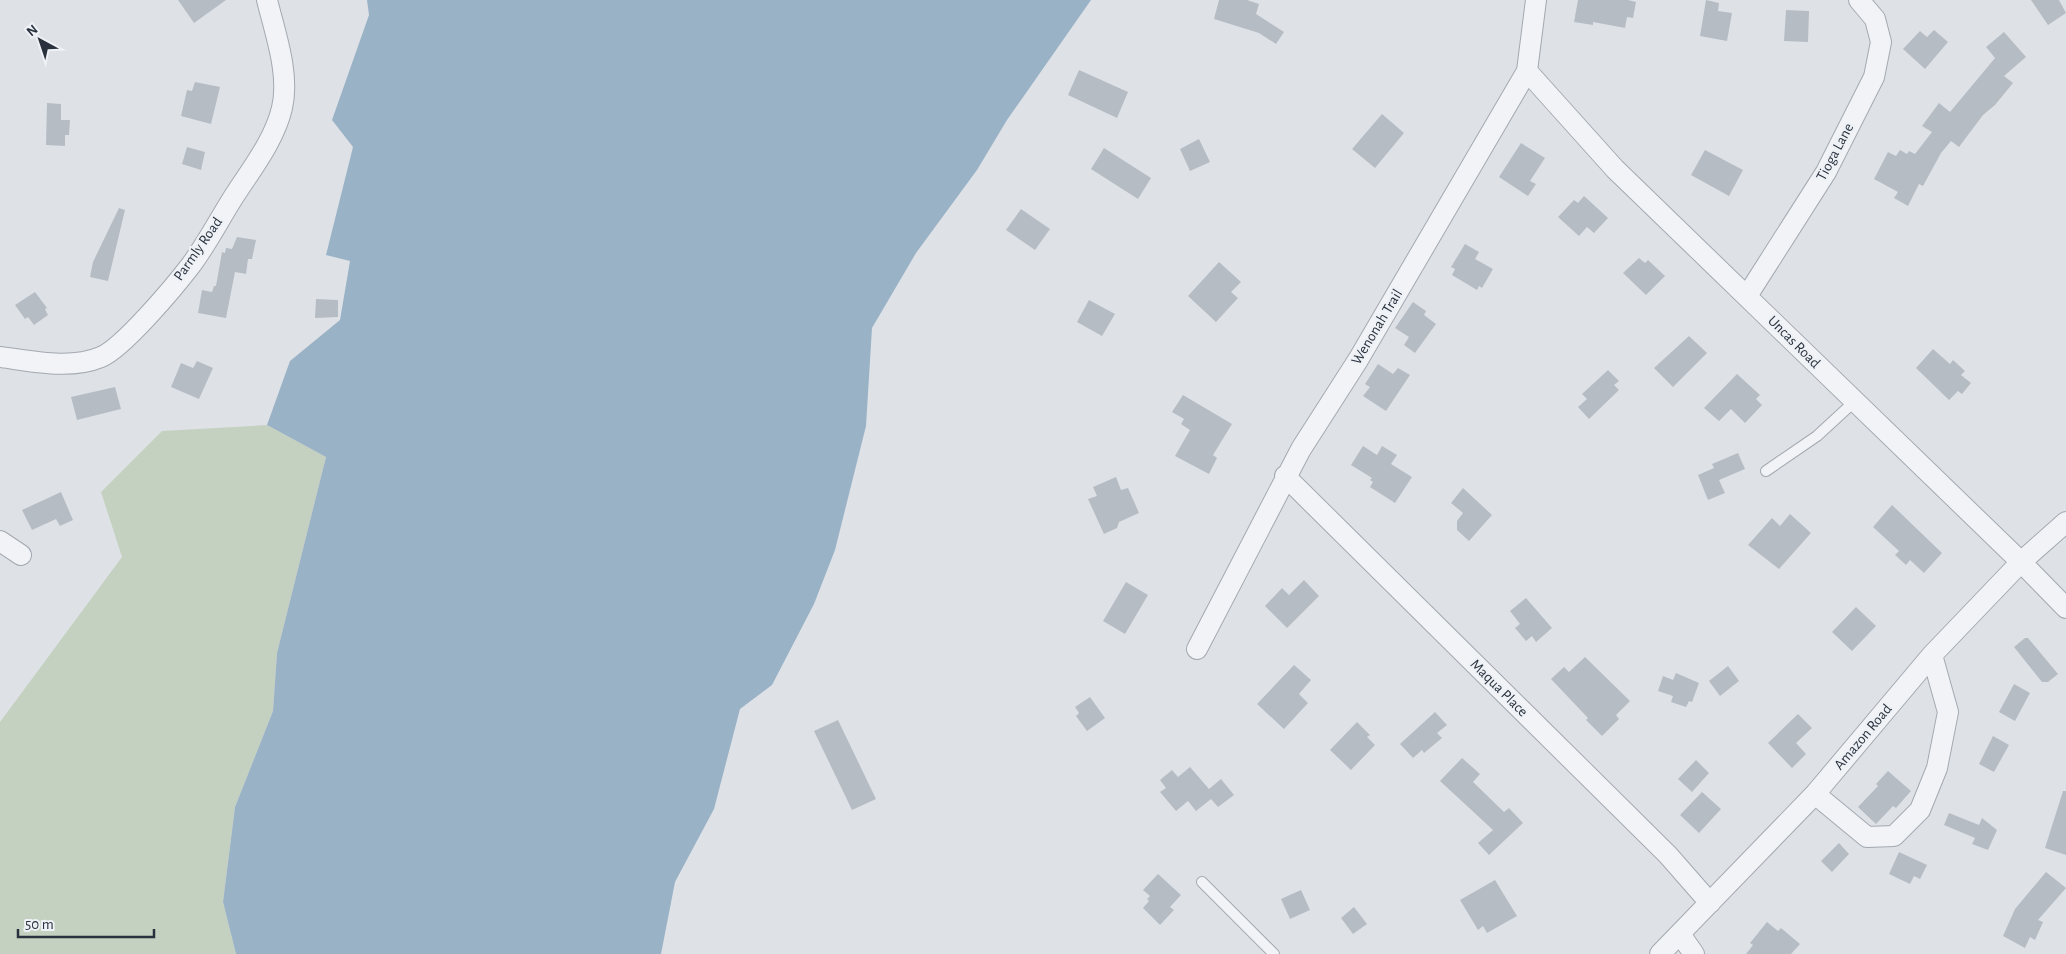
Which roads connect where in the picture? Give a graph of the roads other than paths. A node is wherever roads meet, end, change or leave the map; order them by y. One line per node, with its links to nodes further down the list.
1 (267, 0): 6 (street, Parmly Road)
2 (1536, 0): 4 (street, Wenonah Trail)
3 (1859, 0): 5 (street, Tioga Lane)
4 (1527, 72): 5 (street, Uncas Road); 9 (street, Wenonah Trail)
5 (1748, 296): 7 (street, Uncas Road)
6 (0, 357)
7 (1855, 401): 8 (lane); 13 (street, Uncas Road)
8 (1766, 471)
9 (1286, 476): 15 (street, Wenonah Trail); 19 (street, Maqua Place)
10 (2063, 529): 13 (street, Amazon Road)
11 (0, 541): 12 (street)
12 (21, 555)
13 (2021, 562): 14 (street, Uncas Road); 16 (street, Amazon Road)
14 (2066, 608)
15 (1197, 649)
16 (1932, 655): 17 (street, Amazon Road); 17 (street)
17 (1815, 794): 19 (street, Amazon Road)
18 (1202, 882): 21 (lane)
19 (1710, 903): 20 (street, Amazon Road)
20 (1680, 934): 22 (street, Amazon Road); 23 (street)
21 (1274, 954)
22 (1660, 954)
23 (1694, 954)

